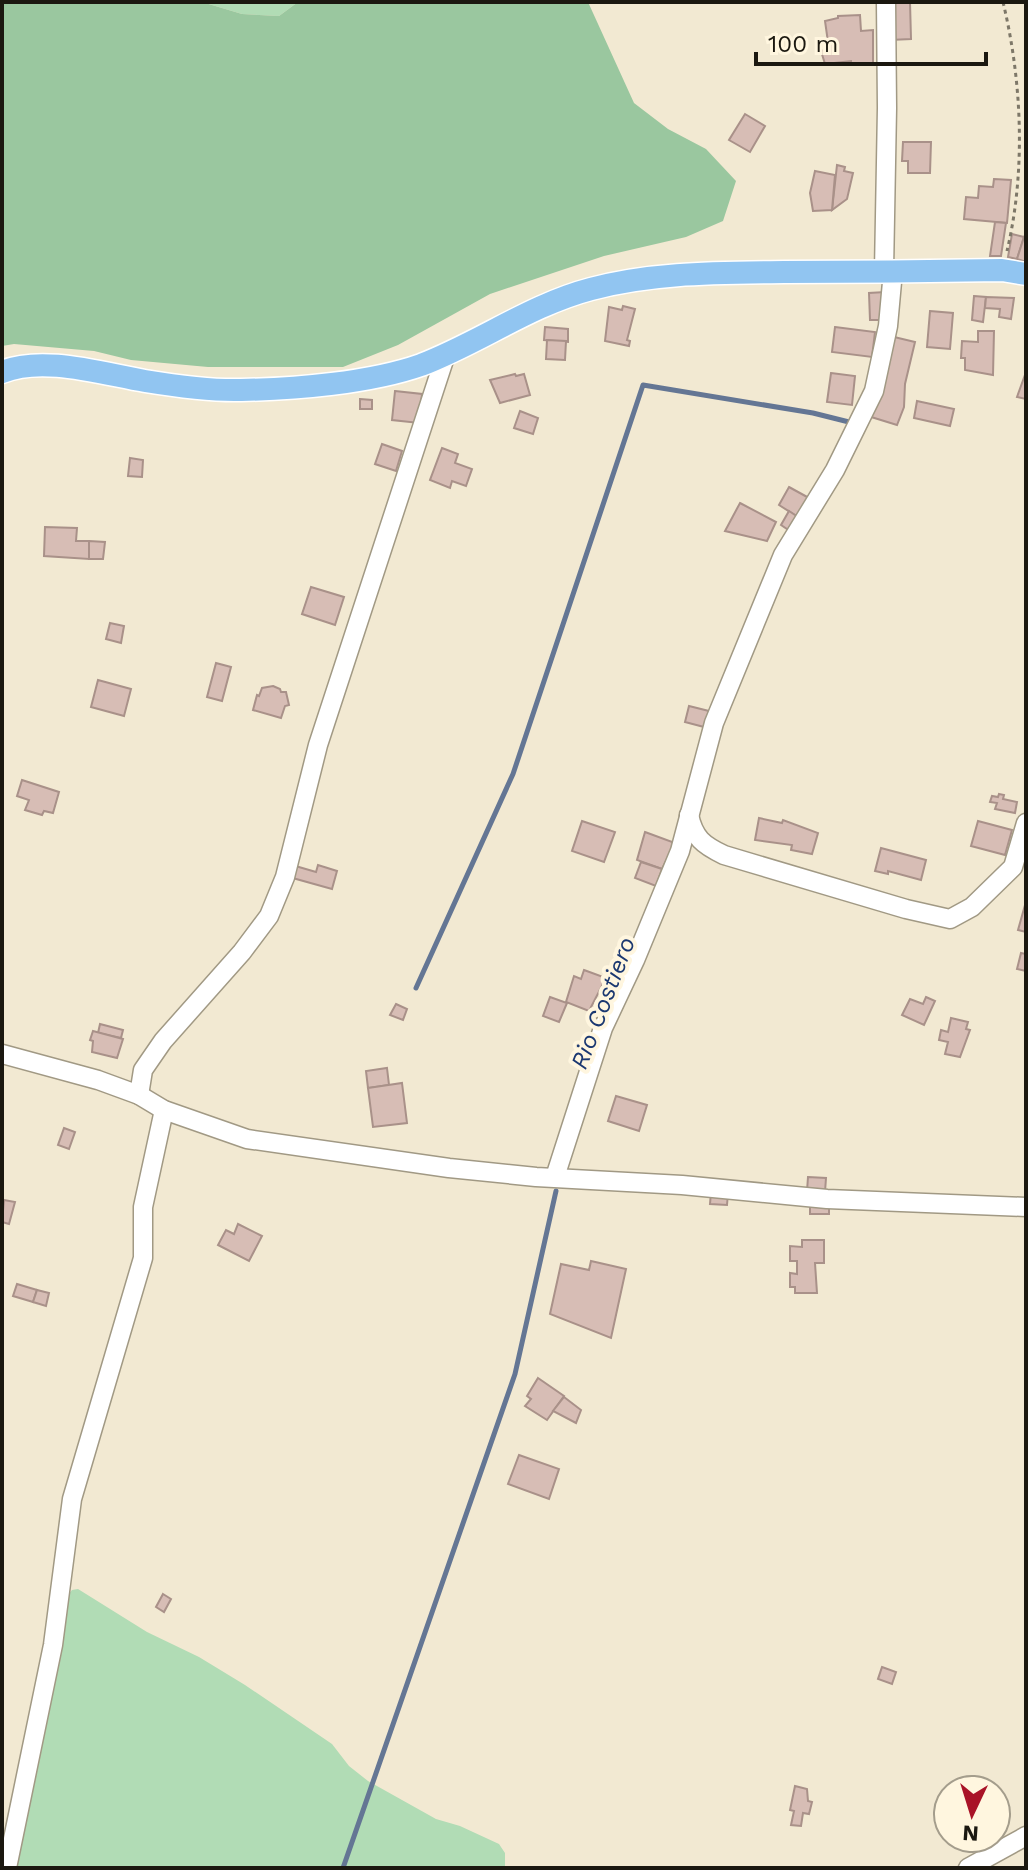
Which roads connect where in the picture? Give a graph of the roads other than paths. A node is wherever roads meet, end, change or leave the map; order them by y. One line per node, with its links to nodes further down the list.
1 (886, 2): 2 (street)
2 (888, 271): 3 (main road); 4 (main road); 6 (street)
3 (1026, 274)
4 (446, 354): 5 (main road); 9 (street)
5 (2, 372)
6 (689, 815): 7 (street); 11 (street)
7 (1026, 823)
8 (2, 1054): 9 (street)
9 (139, 1095): 10 (street)
10 (164, 1110): 11 (street); 14 (street)
11 (555, 1177): 12 (street)
12 (1026, 1207)
13 (1026, 1836): 15 (street)
14 (7, 1868)
15 (968, 1868)

